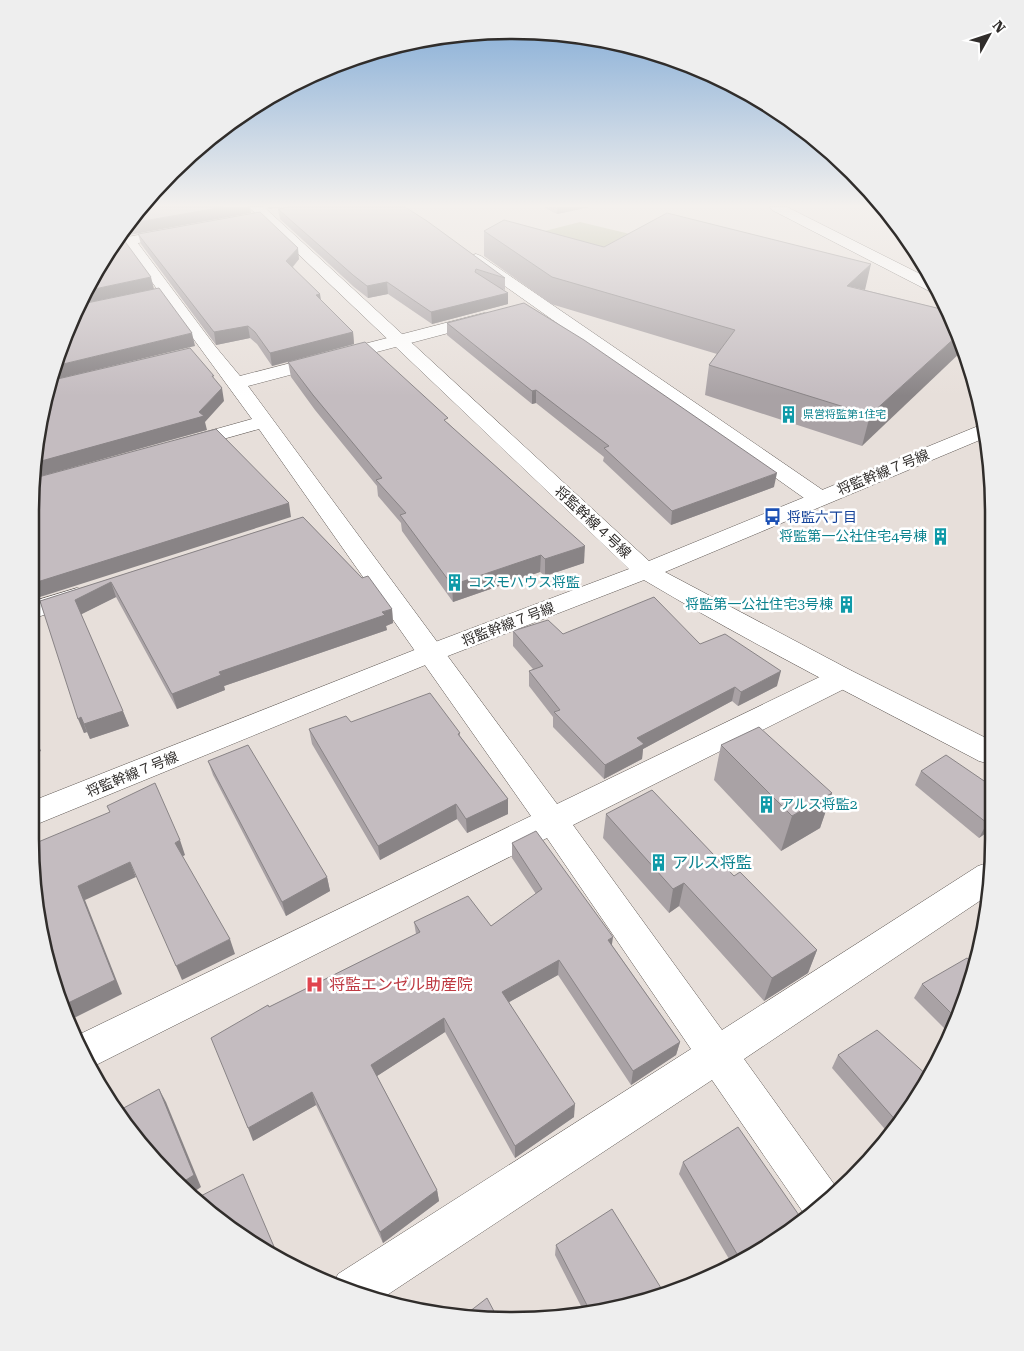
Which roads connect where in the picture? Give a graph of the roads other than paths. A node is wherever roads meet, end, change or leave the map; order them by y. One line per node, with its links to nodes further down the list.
1 (141, 270): 10 (street)
2 (323, 270): 9 (street, 将監幹線４号線)
3 (491, 270): 6 (street)
4 (900, 270): 5 (street)
5 (926, 283)
6 (538, 304): 7 (street); 14 (street)
7 (519, 309)
8 (500, 314): 9 (street)
9 (397, 340): 10 (street); 15 (street, 将監幹線４号線)
10 (236, 384): 11 (street)
11 (264, 422): 13 (street); 18 (street)
12 (978, 433): 14 (street, 将監幹線７号線)
13 (162, 450)
14 (818, 498): 15 (street, 将監幹線７号線)
15 (646, 571): 18 (street, 将監幹線７号線); 19 (street, 将監幹線４号線)
16 (96, 590): 17 (street)
17 (39, 608)
18 (431, 654): 21 (street, 将監幹線７号線); 22 (street)
19 (842, 678): 20 (street, 将監幹線４号線); 22 (street)
20 (985, 750)
21 (39, 811)
22 (553, 822): 24 (street); 25 (street)
23 (983, 881): 25 (street)
24 (89, 1049)
25 (717, 1055): 26 (street); 27 (street)
26 (819, 1199)
27 (359, 1287)

